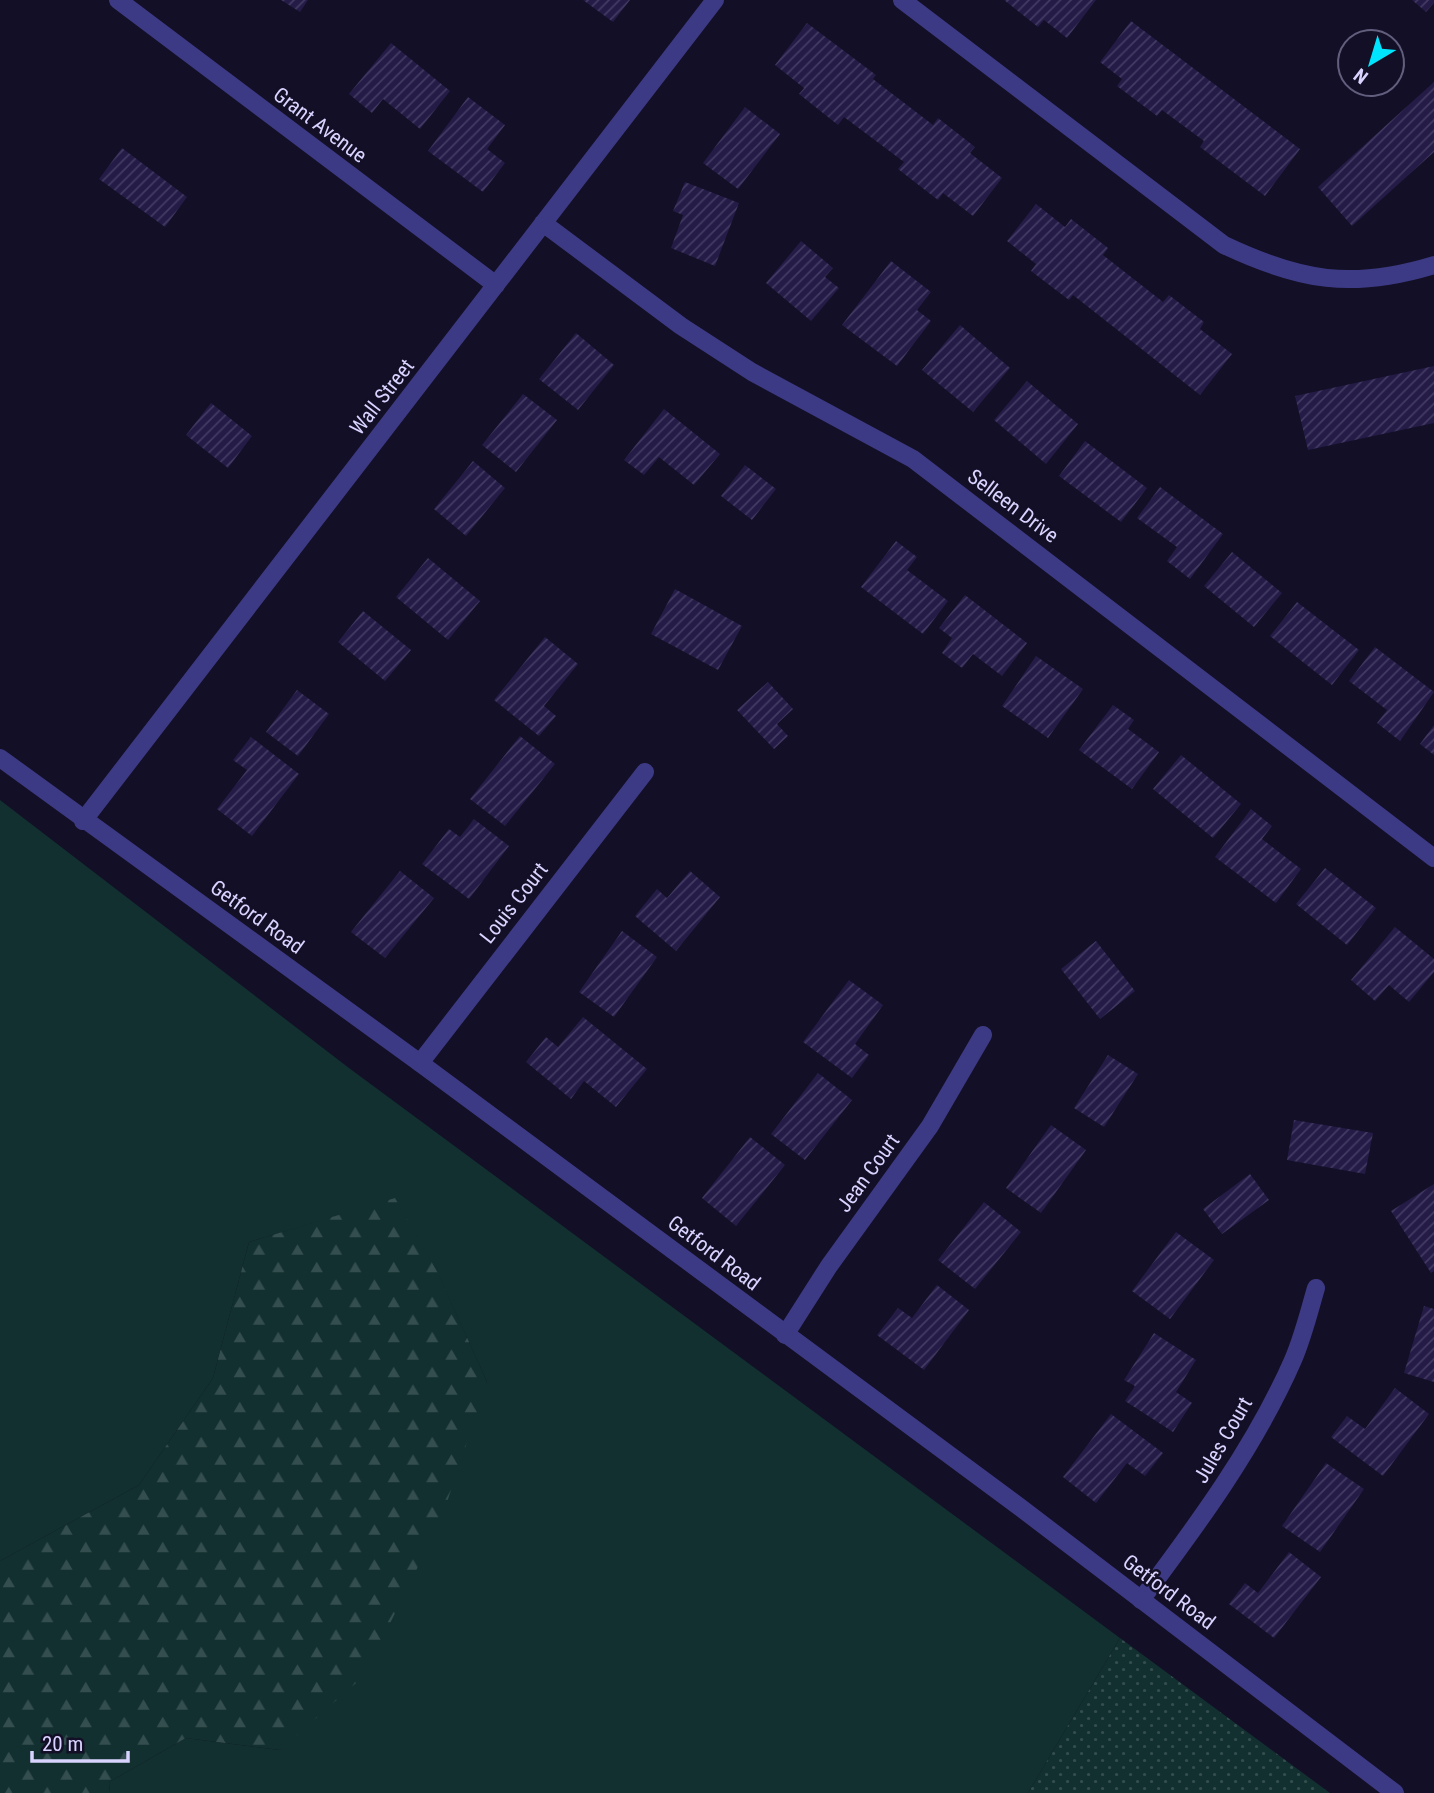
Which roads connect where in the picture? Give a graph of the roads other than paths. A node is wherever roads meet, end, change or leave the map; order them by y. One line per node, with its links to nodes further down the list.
1 (118, 0): 6 (street, Grant Avenue)
2 (715, 0): 4 (street, Wall Street)
3 (902, 0): 5 (street)
4 (543, 223): 6 (street, Wall Street); 10 (street, Selleen Drive)
5 (1434, 265)
6 (496, 285): 9 (street, Wall Street)
7 (0, 758): 9 (street, Getford Road)
8 (645, 772): 12 (street, Louis Court)
9 (83, 821): 12 (street, Getford Road)
10 (1434, 858)
11 (983, 1035): 14 (street, Jean Court)
12 (420, 1063): 14 (street, Getford Road)
13 (1317, 1288): 15 (street, Jules Court)
14 (785, 1335): 15 (street, Getford Road)
15 (1141, 1600): 16 (street, Getford Road)
16 (1395, 1793)

